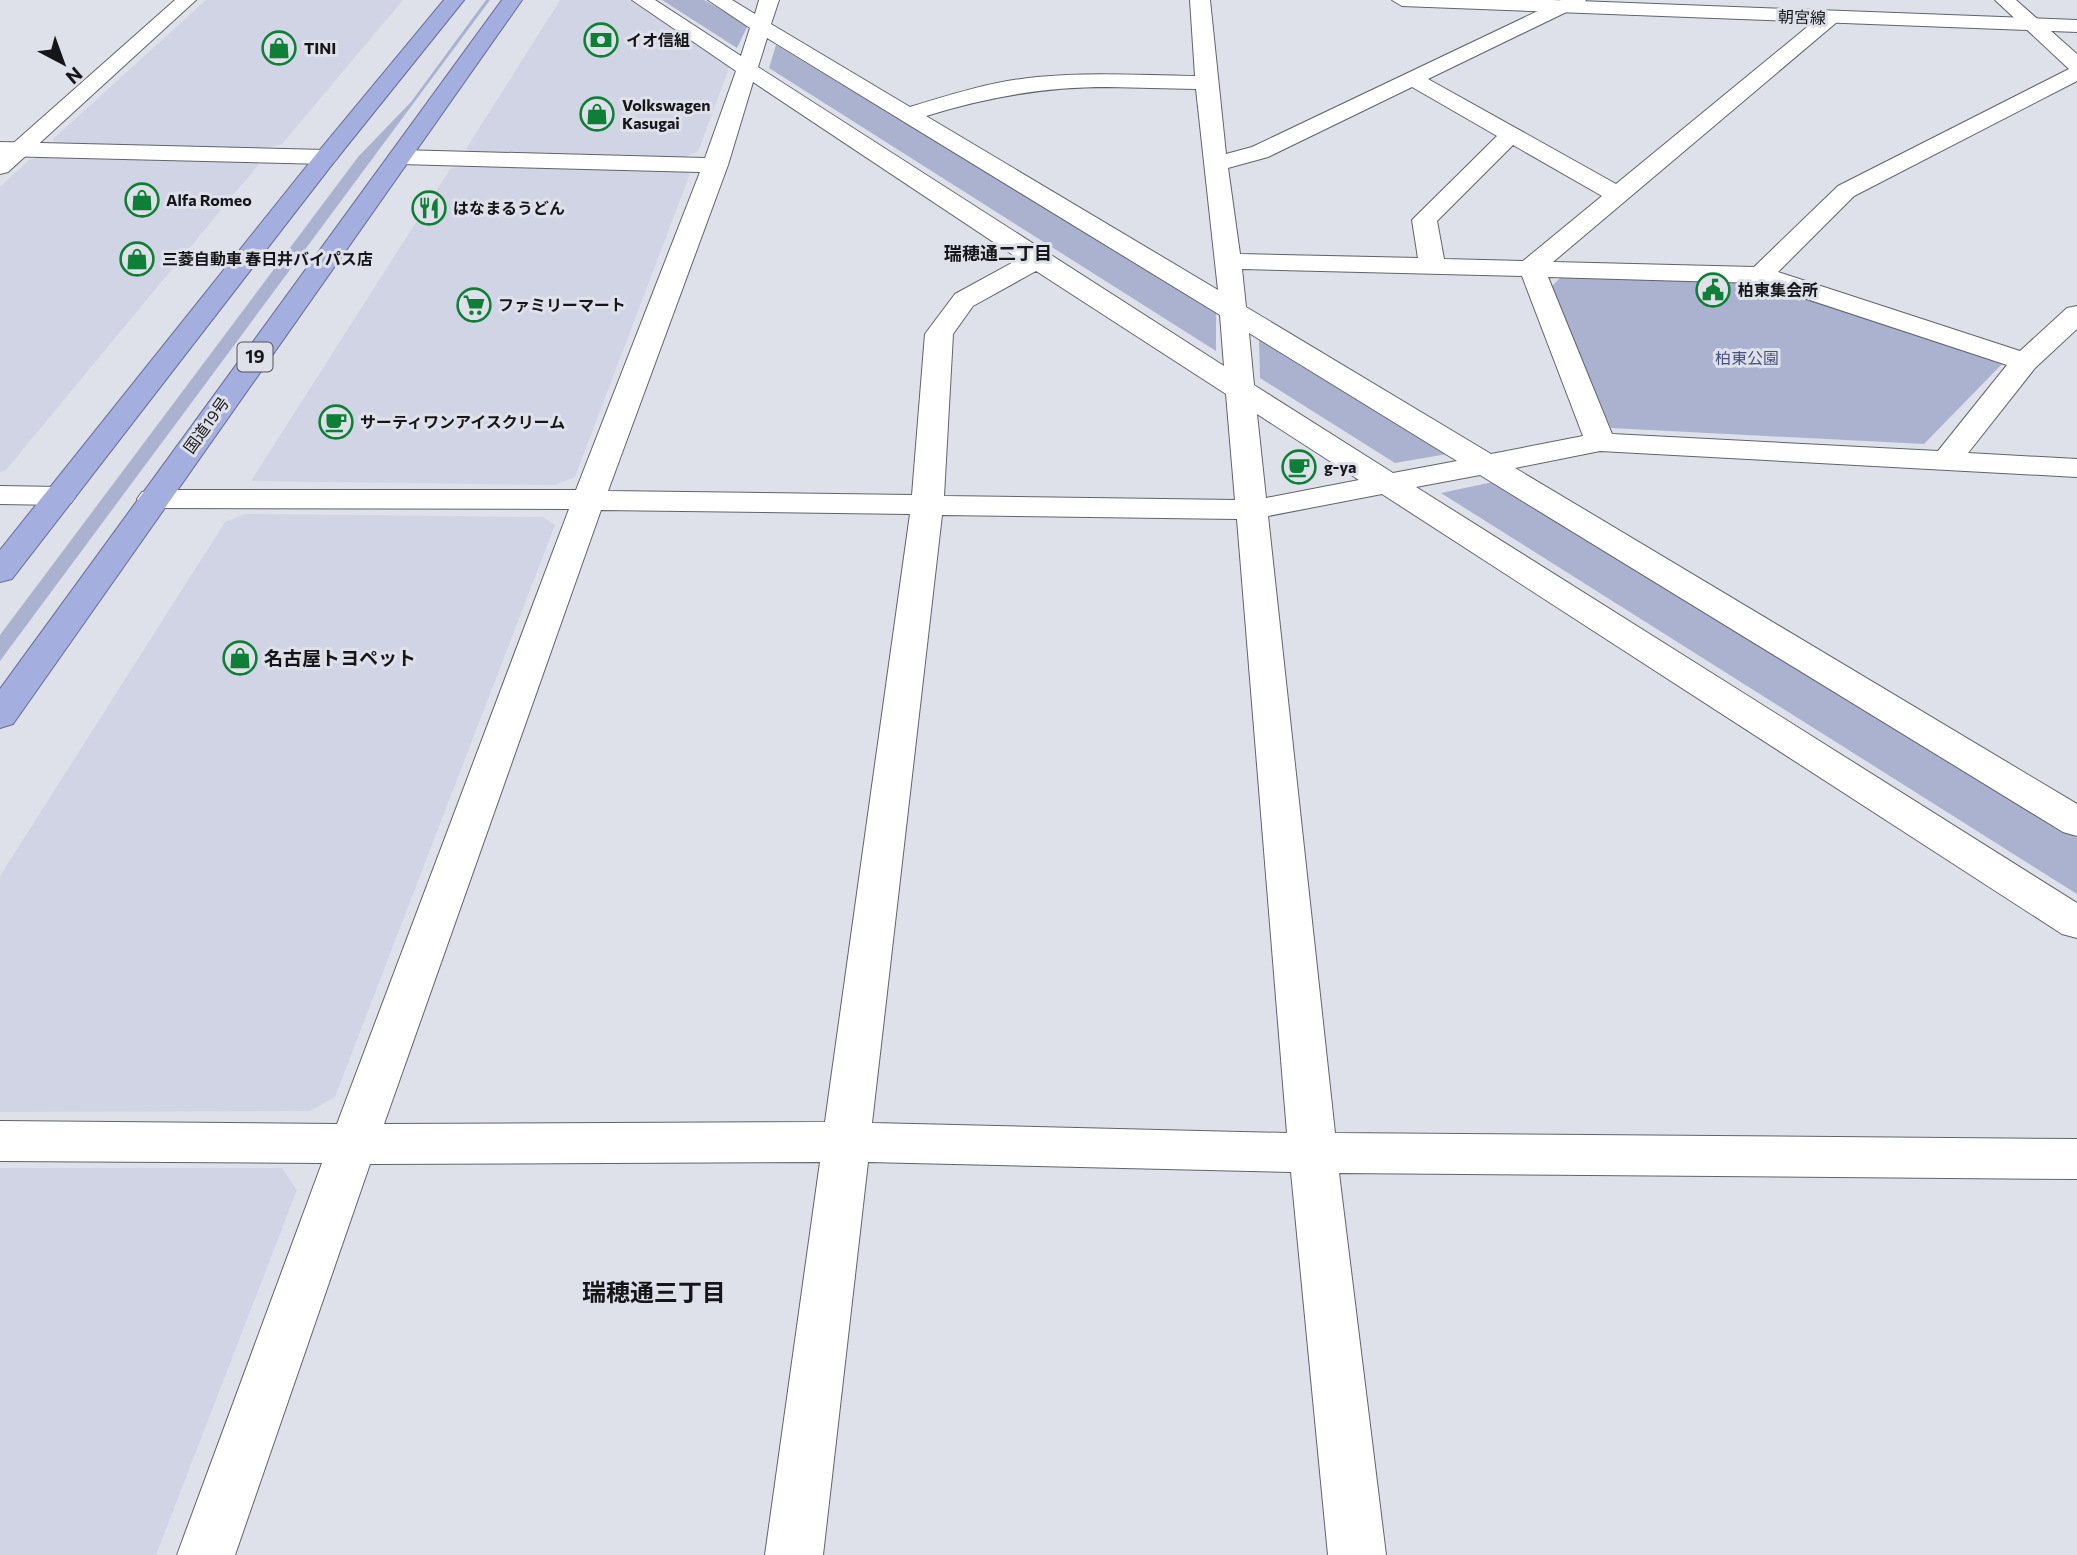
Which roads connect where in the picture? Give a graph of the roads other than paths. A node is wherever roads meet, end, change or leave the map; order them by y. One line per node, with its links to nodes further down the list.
1 (186, 0): 21 (street)
2 (454, 0): 22 (highway)
3 (512, 0): 23 (highway, 国道19号 / 19)
4 (642, 0): 15 (street)
5 (718, 0): 10 (street)
6 (1200, 0): 18 (street)
7 (1402, 0): 9 (street, 朝宮線)
8 (2005, 0): 12 (street)
9 (1568, 3): 11 (street, 朝宮線); 17 (street)
10 (765, 14): 15 (street); 19 (street)
11 (1830, 18): 12 (street, 朝宮線); 27 (street)
12 (2030, 24): 13 (street, 朝宮線); 14 (street)
13 (2077, 26)
14 (2077, 65)
15 (746, 68): 25 (street); 28 (street)
16 (2077, 73): 32 (street)
17 (1413, 79): 20 (street); 24 (street)
18 (1206, 83): 19 (street); 24 (street)
19 (906, 115): 33 (street)
20 (1511, 135): 27 (street); 30 (street)
21 (10, 150): 22 (street); 26 (street)
22 (326, 157): 43 (highway)
23 (400, 157): 25 (street); 44 (highway, 国道19号 / 19)
24 (1214, 164): 29 (street)
25 (716, 165): 45 (street)
26 (0, 167)
27 (1616, 194): 31 (street)
28 (1037, 260): 36 (street); 46 (street)
29 (1227, 261): 30 (street); 33 (street)
30 (1432, 265): 31 (street)
31 (1531, 267): 32 (street); 37 (street)
32 (1762, 275): 35 (street)
33 (1231, 311): 36 (street); 39 (street)
34 (2077, 314): 35 (street)
35 (2025, 362): 38 (street)
36 (1239, 388): 41 (street); 47 (street)
37 (1600, 442): 38 (street); 39 (street)
38 (1947, 460): 40 (street)
39 (1483, 464): 41 (street); 50 (street)
40 (2077, 468)
41 (1388, 483): 47 (street); 51 (street)
42 (0, 495): 43 (street)
43 (60, 496): 48 (highway)
44 (153, 499): 45 (street); 49 (highway, 国道19号 / 19)
45 (588, 500): 46 (street); 54 (street)
46 (927, 507): 47 (street); 53 (street)
47 (1251, 510): 55 (street)
48 (0, 572)
49 (0, 716)
50 (2077, 822)
51 (2077, 923)
52 (0, 1141): 54 (street)
53 (848, 1142): 54 (street); 55 (street); 58 (street)
54 (352, 1144): 57 (street)
55 (1313, 1153): 56 (street); 59 (street)
56 (2077, 1159)
57 (206, 1555)
58 (794, 1555)
59 (1356, 1555)

